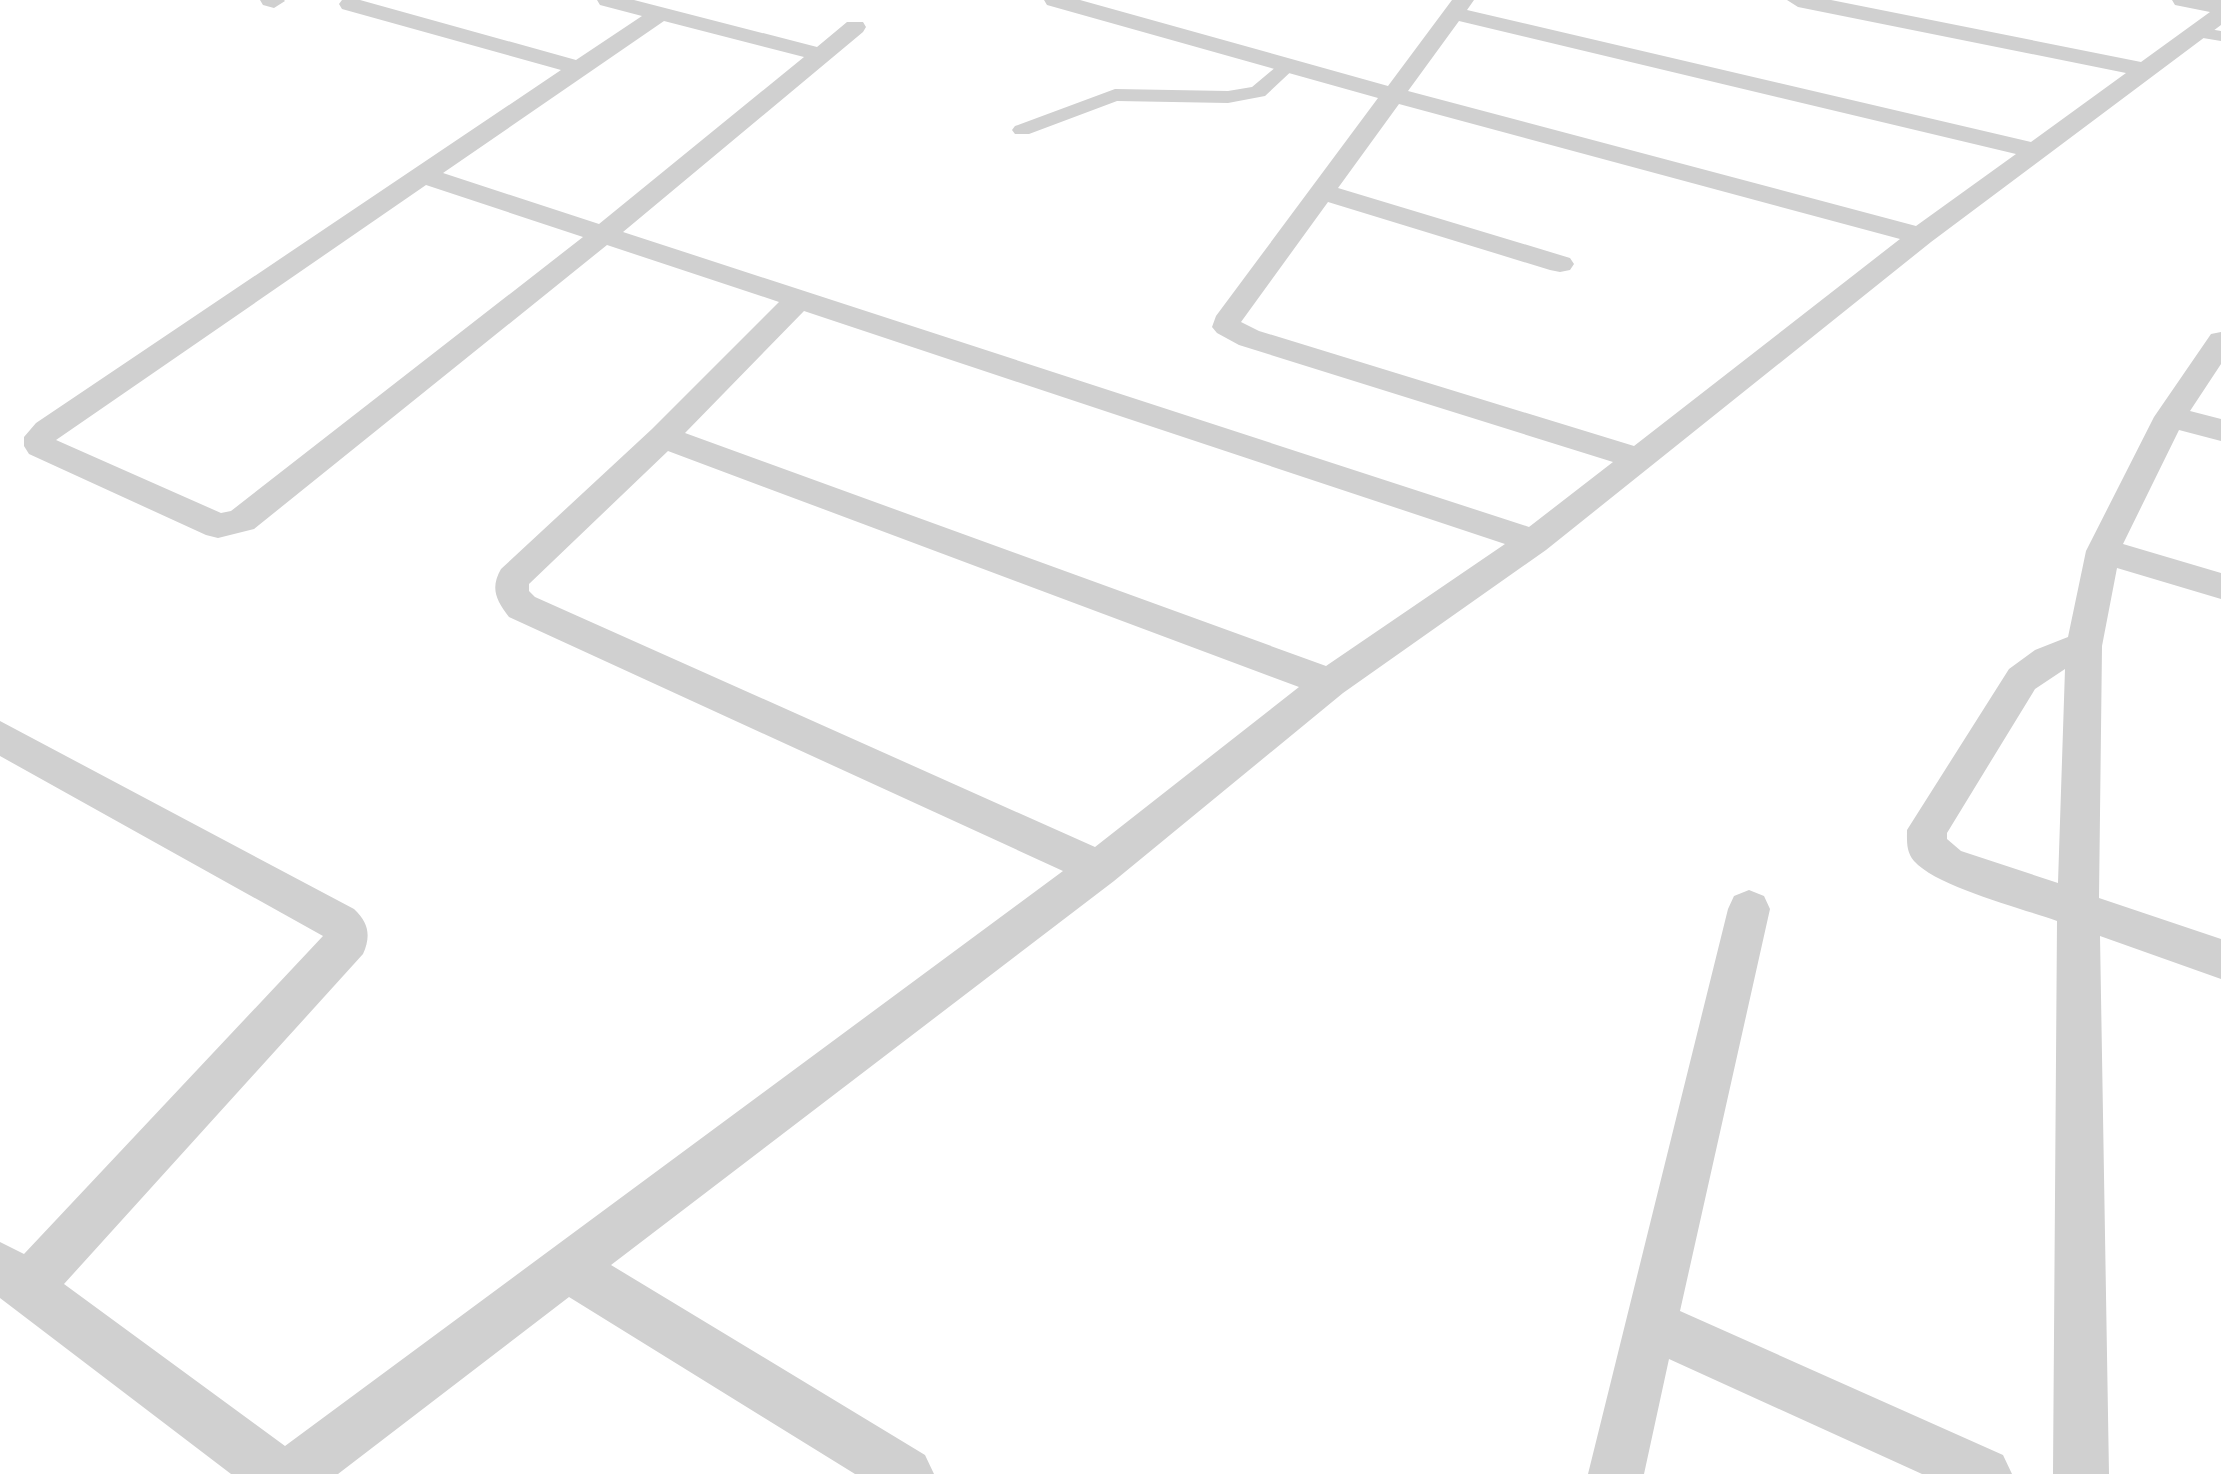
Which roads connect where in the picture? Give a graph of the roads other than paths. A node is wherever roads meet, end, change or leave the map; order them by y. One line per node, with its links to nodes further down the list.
1 (608, 0): 6 (street)
2 (1055, 0): 10 (street)
3 (1798, 0): 12 (street)
4 (349, 4): 11 (street)
5 (1458, 6): 13 (street); 15 (street)
6 (661, 13): 9 (street); 11 (street)
7 (2208, 18): 12 (street)
8 (855, 27): 9 (street)
9 (819, 54): 18 (street)
10 (1290, 65): 13 (street); 14 (lane)
11 (579, 68): 16 (street)
12 (2147, 70): 15 (street)
13 (1394, 95): 17 (street); 19 (street)
14 (1022, 130)
15 (2035, 151): 19 (street)
16 (425, 176): 18 (street); 18 (street)
17 (1321, 191): 20 (street); 26 (street)
18 (605, 233): 21 (street)
19 (1921, 236): 26 (street)
20 (1560, 264)
21 (798, 300): 25 (street); 27 (street)
22 (2221, 341): 23 (street)
23 (2170, 417): 24 (street); 28 (street)
24 (2221, 430)
25 (663, 437): 31 (street); 33 (street)
26 (1637, 458): 27 (street)
27 (1534, 541): 31 (street)
28 (2103, 551): 29 (street); 30 (street)
29 (2221, 586)
30 (2084, 646): 35 (street); 35 (street)
31 (1329, 683): 33 (street)
32 (0, 737): 38 (street)
33 (1099, 868): 37 (street)
34 (1749, 909): 39 (street)
35 (2078, 909): 36 (street); 45 (street)
36 (2221, 959)
37 (566, 1267): 41 (street); 42 (street)
38 (14, 1277): 40 (street)
39 (1653, 1325): 43 (street); 44 (street)
40 (276, 1474)
41 (293, 1474)
42 (906, 1474)
43 (1616, 1474)
44 (1984, 1474)
45 (2081, 1474)

